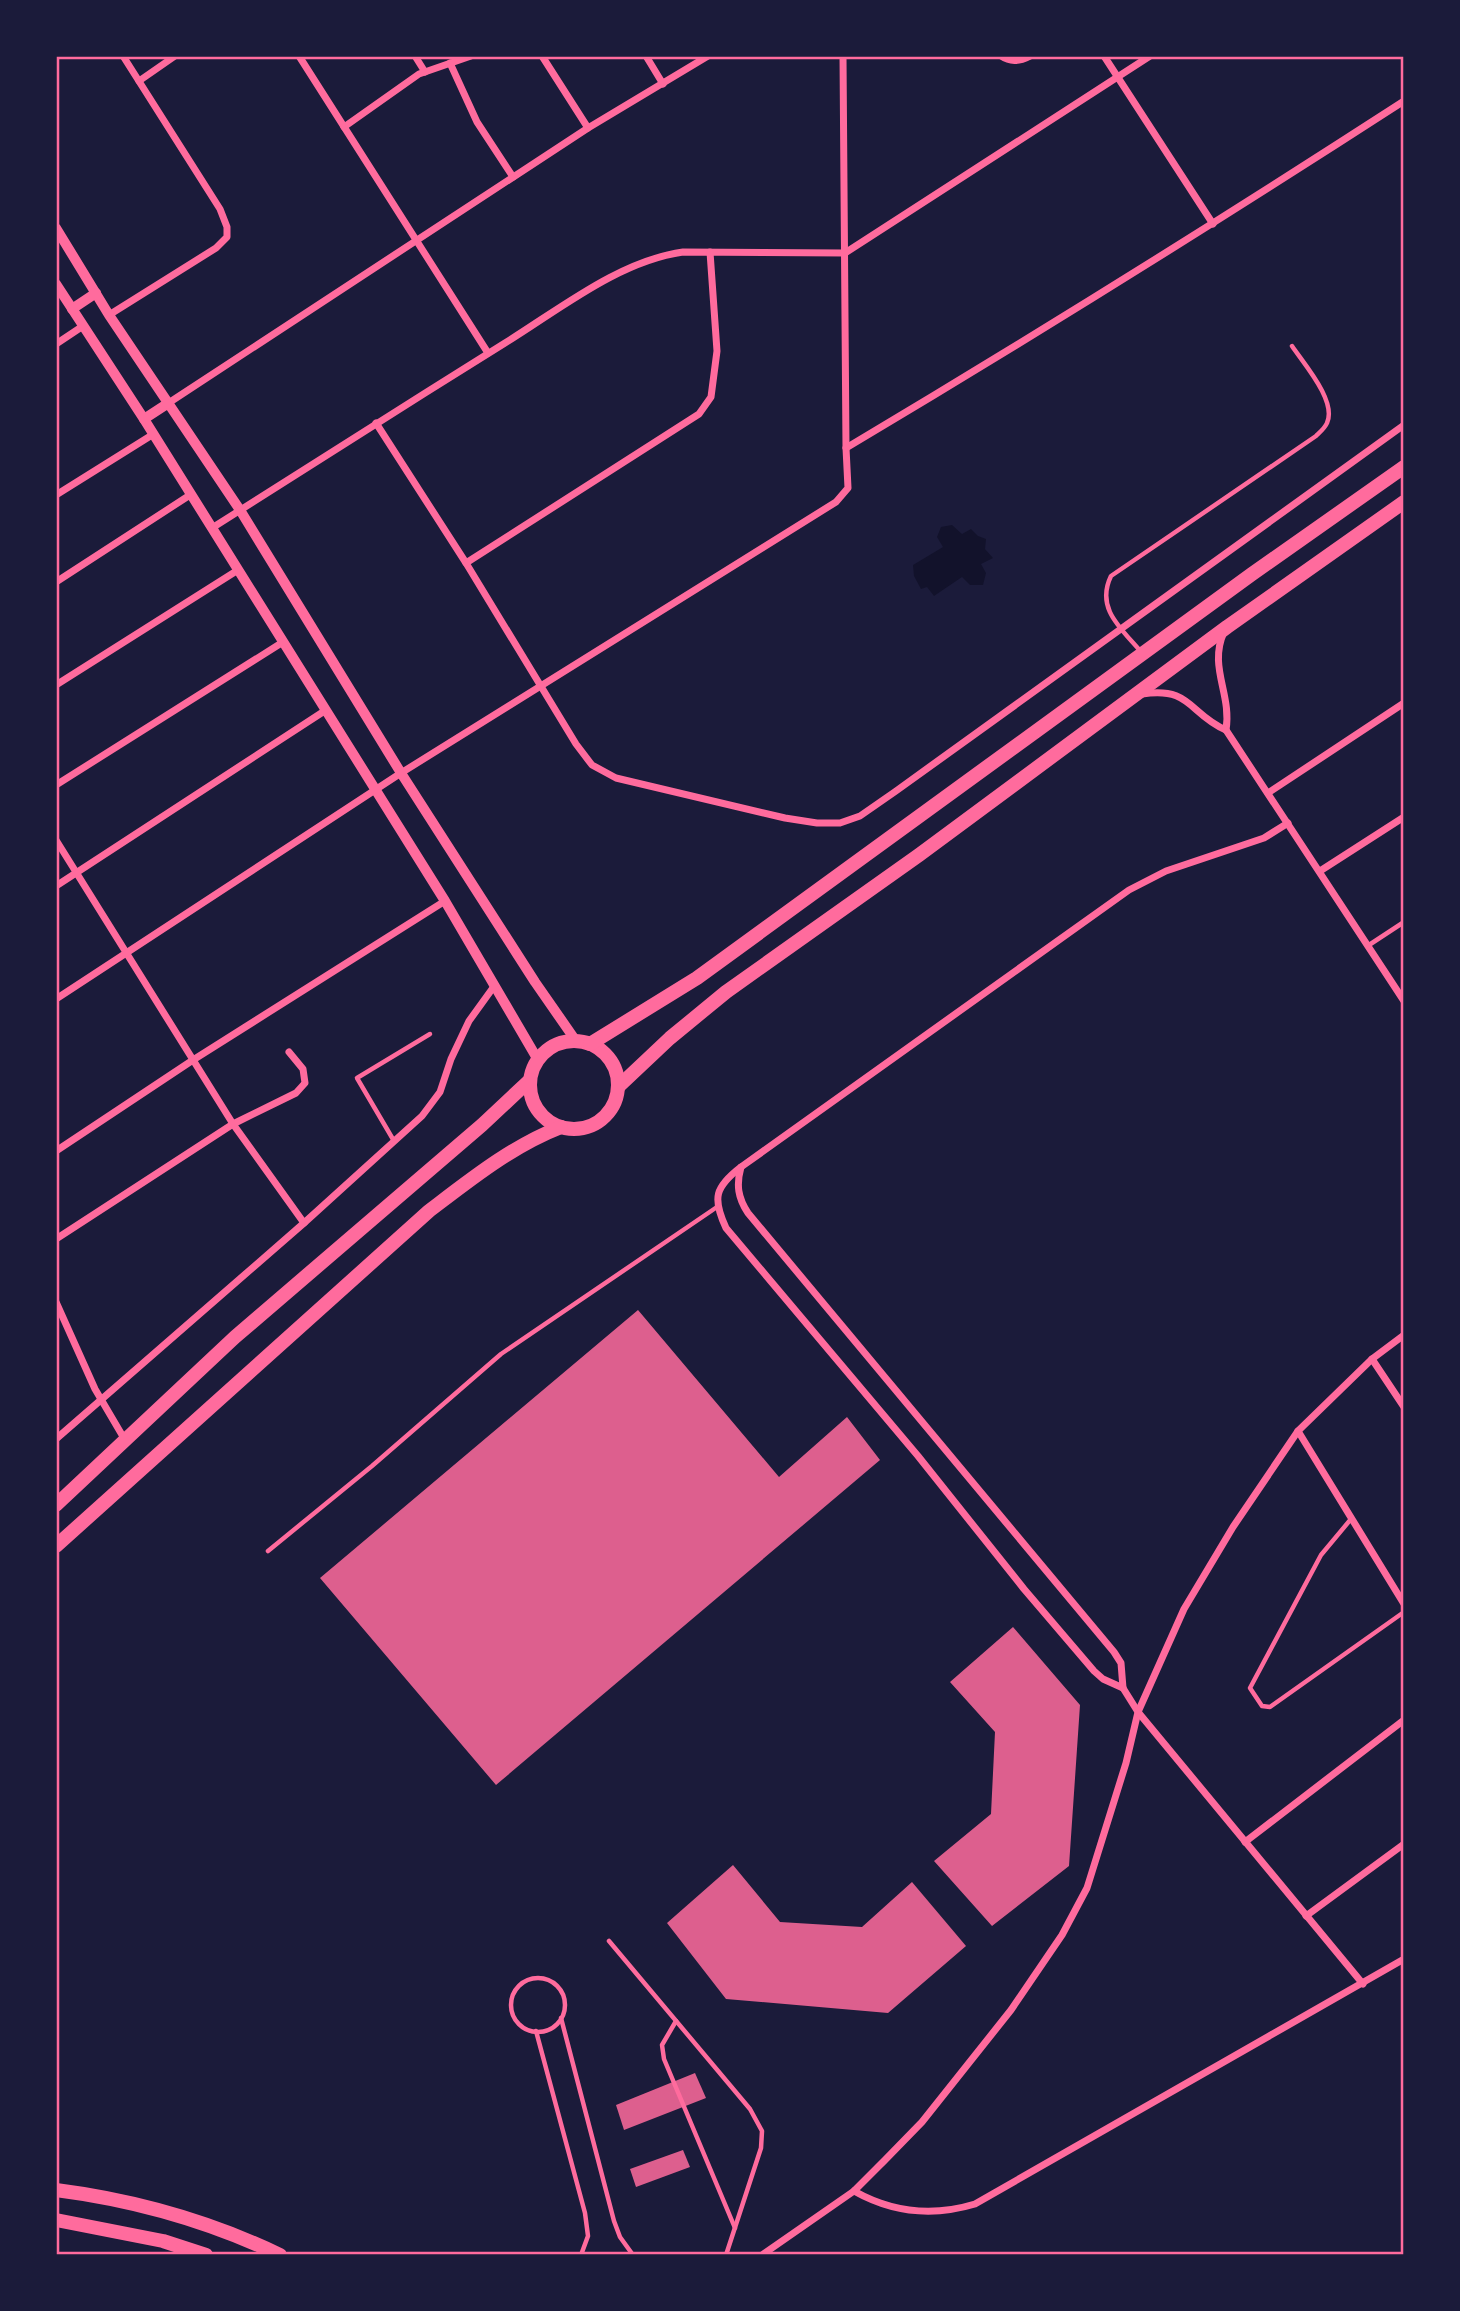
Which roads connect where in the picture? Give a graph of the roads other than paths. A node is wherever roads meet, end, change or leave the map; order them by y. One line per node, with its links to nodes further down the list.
1 (123, 56): 17 (street)
2 (175, 56): 17 (street)
3 (299, 56): 20 (street)
4 (415, 56): 15 (street)
5 (471, 56): 14 (street)
6 (542, 56): 21 (street)
7 (646, 56): 18 (street)
8 (708, 56): 18 (street)
9 (843, 56): 27 (street)
10 (1001, 56): 11 (street)
11 (1030, 56)
12 (1104, 56): 16 (street)
13 (1150, 56): 16 (street)
14 (450, 63): 15 (street); 22 (street)
15 (425, 72): 20 (street)
16 (1117, 77): 23 (street); 27 (street)
17 (139, 81): 31 (street)
18 (663, 84): 21 (street)
19 (1404, 101): 23 (street)
20 (344, 127): 25 (street)
21 (588, 128): 22 (street)
22 (513, 177): 25 (street)
23 (1213, 225): 41 (street)
24 (56, 228): 29 (street)
25 (415, 240): 35 (street); 36 (street)
26 (710, 252): 27 (street); 35 (street); 48 (street)
27 (845, 253): 41 (street)
28 (56, 284): 30 (street)
29 (96, 293): 30 (street); 31 (street)
30 (72, 309): 32 (street)
31 (109, 315): 36 (street)
32 (83, 326): 33 (street); 37 (street)
33 (56, 344)
34 (1292, 346): 52 (lane)
35 (488, 353): 38 (street)
36 (167, 404): 37 (street); 46 (street)
37 (144, 419): 40 (street)
38 (376, 423): 46 (street); 48 (street)
39 (1404, 425): 52 (street)
40 (152, 435): 43 (street); 44 (street)
41 (846, 448): 56 (street)
42 (1404, 467): 54 (main road)
43 (56, 495)
44 (190, 495): 47 (street); 50 (street)
45 (1404, 502): 51 (main road)
46 (240, 510): 47 (street); 61 (street)
47 (212, 528): 49 (street)
48 (466, 563): 56 (street)
49 (238, 570): 53 (street); 55 (street)
50 (56, 582)
51 (1227, 627): 58 (main road); 60 (street)
52 (1123, 629): 54 (lane); 56 (street)
53 (283, 642): 59 (street); 62 (street)
54 (1143, 653): 79 (main road)
55 (56, 685)
56 (539, 687): 61 (street)
57 (1404, 703): 64 (street)
58 (1122, 704): 60 (street); 84 (main road)
59 (326, 710): 63 (street); 69 (street)
60 (1226, 730): 64 (street)
61 (401, 773): 63 (street); 79 (street)
62 (56, 785)
63 (375, 790): 71 (street); 74 (street)
64 (1268, 793): 66 (street)
65 (1404, 817): 68 (street)
66 (1288, 823): 68 (street); 89 (street)
67 (56, 840): 69 (street)
68 (1320, 872): 73 (street)
69 (76, 873): 70 (street); 74 (street)
70 (56, 886)
71 (444, 901): 75 (street); 81 (street)
72 (1404, 922): 73 (lane)
73 (1369, 945): 77 (street)
74 (126, 954): 76 (street); 81 (street)
75 (495, 984): 82 (street); 87 (street)
76 (56, 999)
77 (1404, 1000)
78 (430, 1034): 87 (lane)
79 (583, 1042): 82 (main road); 84 (main road)
80 (289, 1052): 85 (street)
81 (193, 1060): 85 (street); 88 (street)
82 (538, 1060): 83 (main road)
83 (530, 1080): 86 (main road); 100 (main road)
84 (618, 1087): 86 (main road)
85 (233, 1125): 91 (street); 92 (street)
86 (561, 1127): 103 (main road)
87 (394, 1142): 91 (street)
88 (56, 1151)
89 (741, 1167): 90 (street); 107 (street)
90 (718, 1207): 104 (lane); 107 (street)
91 (304, 1223): 96 (street)
92 (56, 1239)
93 (56, 1302): 96 (street)
94 (1404, 1335): 95 (street)
95 (1372, 1359): 97 (street); 98 (street)
96 (102, 1399): 99 (street); 100 (street)
97 (1404, 1407)
98 (1298, 1431): 102 (street); 108 (street)
99 (56, 1439)
100 (125, 1441): 101 (main road)
101 (56, 1505)
102 (1351, 1519): 105 (street); 106 (lane)
103 (56, 1546)
104 (268, 1551)
105 (1404, 1604)
106 (1404, 1612)
107 (1123, 1688): 108 (street)
108 (1138, 1712): 110 (street); 120 (street)
109 (1404, 1720): 110 (street)
110 (1245, 1842): 112 (street)
111 (1404, 1844): 112 (street)
112 (1306, 1916): 115 (street)
113 (609, 1941): 117 (lane)
114 (1404, 1959): 115 (street)
115 (1363, 1983): 120 (street)
116 (561, 2018): 118 (lane); 118 (lane); 126 (lane)
117 (676, 2021): 122 (lane); 122 (lane)
118 (536, 2031): 125 (lane)
119 (56, 2190): 124 (main road)
120 (854, 2191): 128 (street)
121 (56, 2220): 123 (main road)
122 (735, 2228): 127 (lane)
123 (206, 2255)
124 (280, 2255)
125 (581, 2255)
126 (633, 2255)
127 (726, 2255)
128 (762, 2255)

